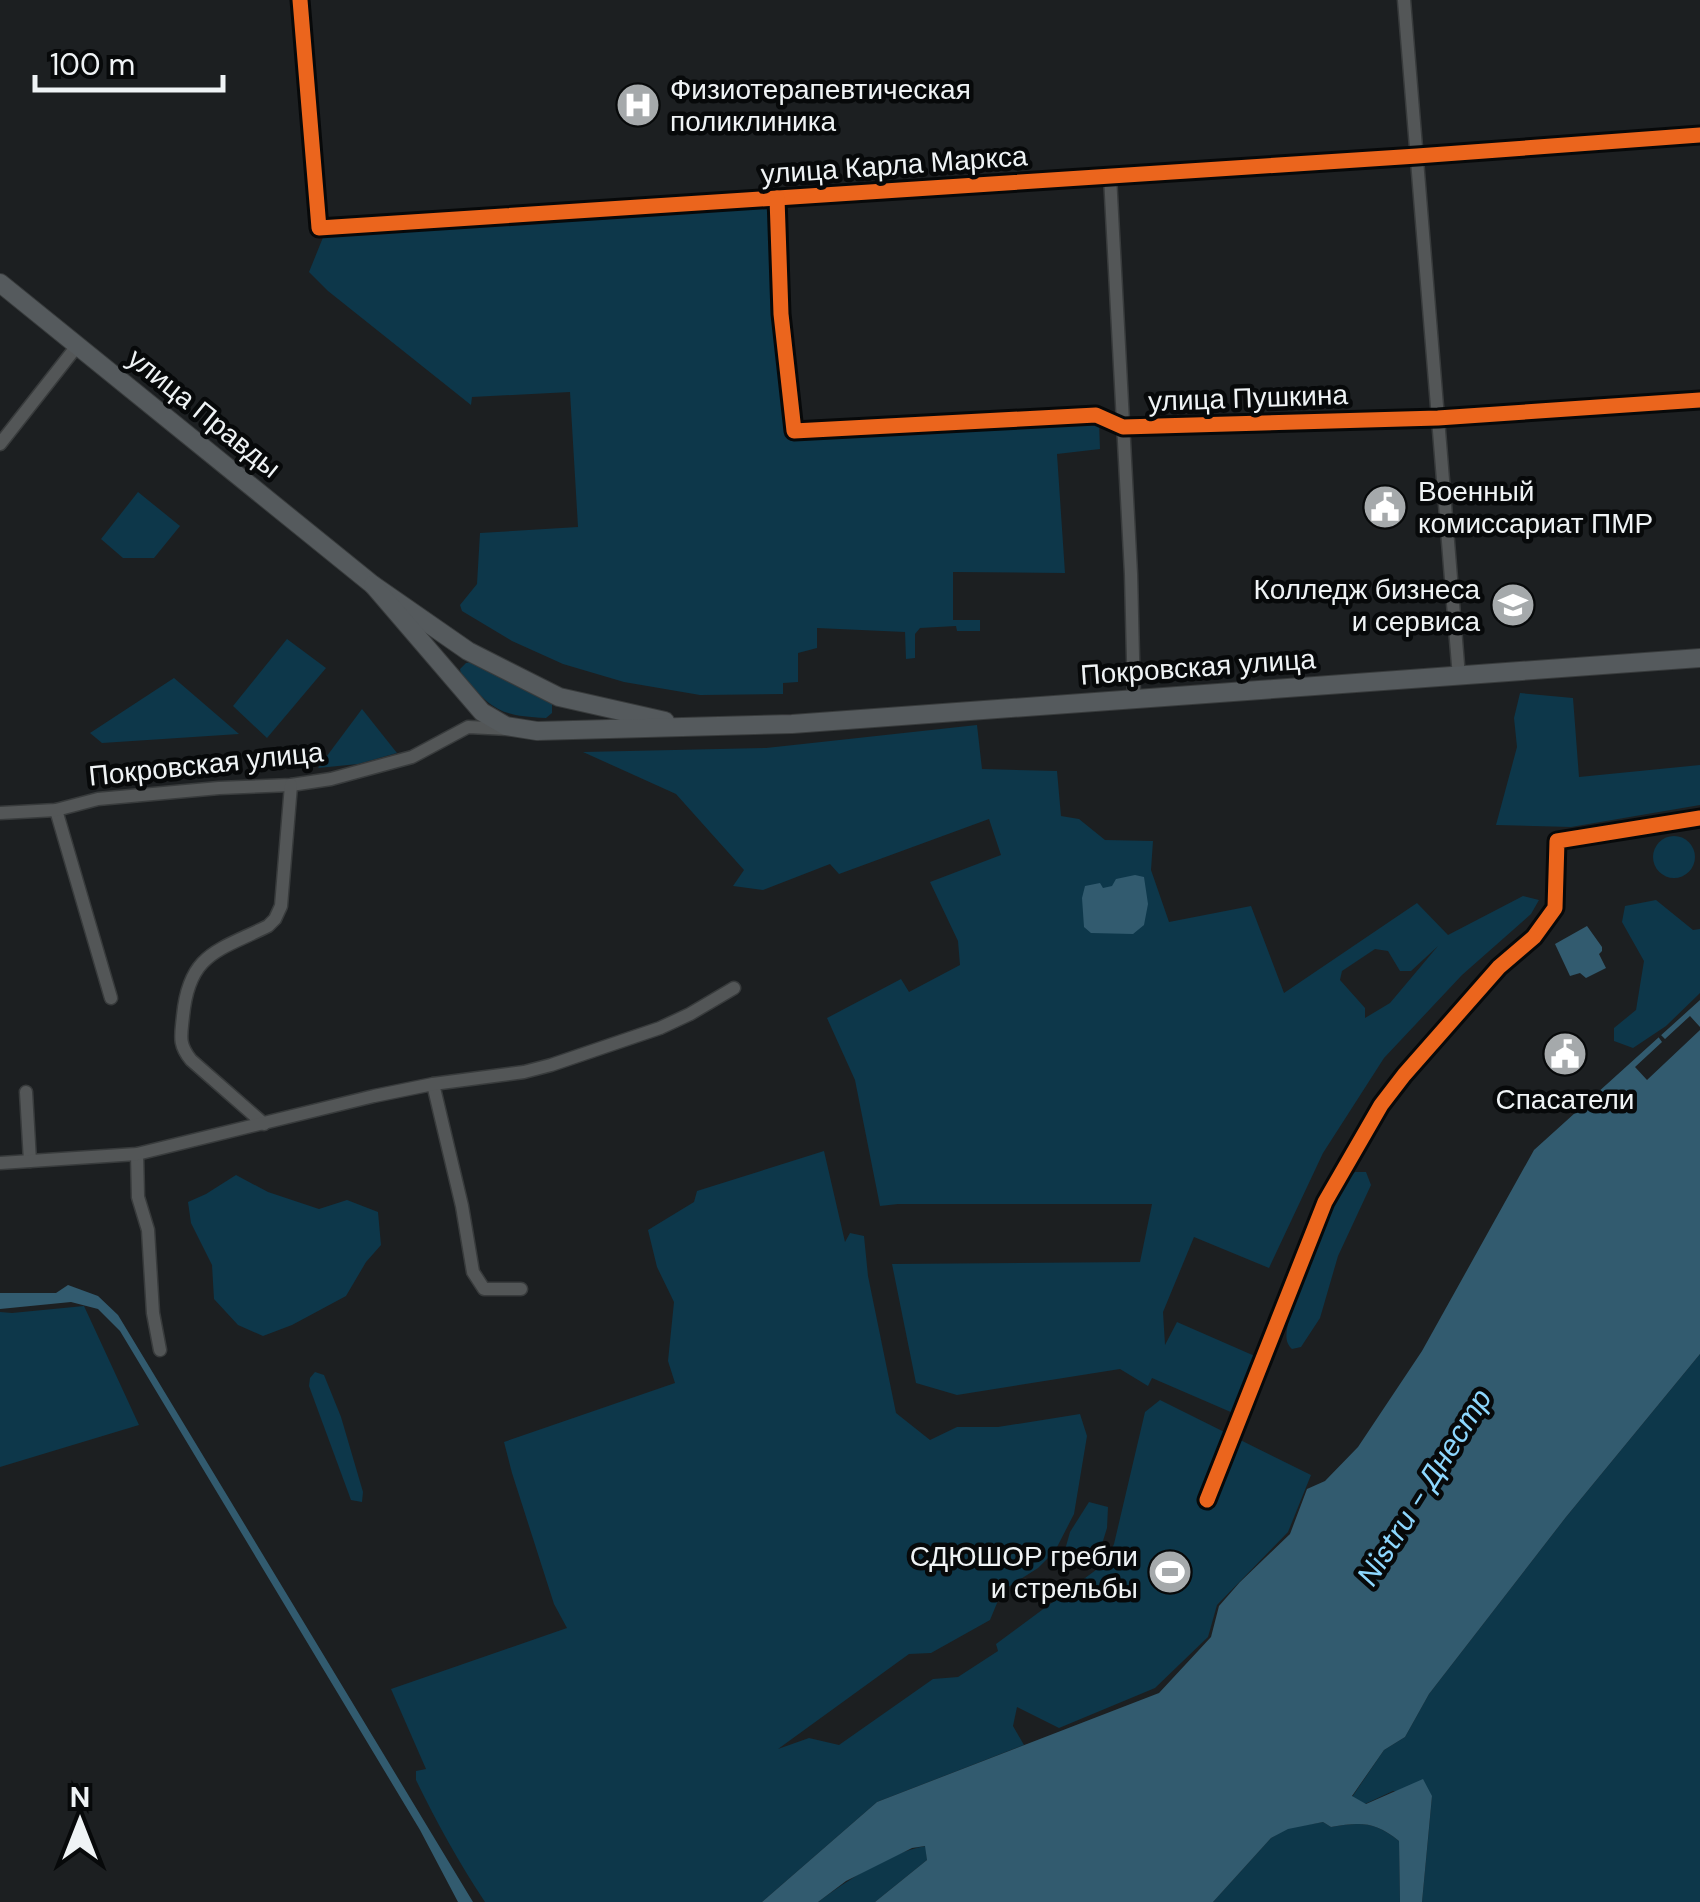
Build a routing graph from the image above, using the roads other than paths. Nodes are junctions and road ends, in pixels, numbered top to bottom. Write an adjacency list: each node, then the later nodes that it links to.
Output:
1 (300, 0): 6 (street, улица Карла Маркса)
2 (1404, 0): 4 (street)
3 (1700, 134): 4 (street, улица Карла Маркса)
4 (1417, 156): 5 (street, улица Карла Маркса); 10 (street)
5 (1110, 176): 6 (street, улица Карла Маркса); 11 (street)
6 (776, 198): 11 (street, улица Пушкина)
7 (0, 283): 8 (main road, улица Правды)
8 (78, 346): 12 (street); 13 (main road, улица Правды)
9 (1700, 400): 10 (street, улица Пушкина)
10 (1438, 418): 11 (street, улица Пушкина); 17 (street)
11 (1123, 427): 19 (street)
12 (0, 444)
13 (374, 585): 14 (main road, улица Правды); 16 (main road, улица Правды)
14 (468, 651): 16 (main road); 18 (main road, улица Правды)
15 (1700, 658): 17 (main road, Покровская улица)
16 (448, 674): 20 (main road, улица Правды)
17 (1459, 677): 19 (main road, Покровская улица)
18 (559, 698): 22 (main road, Покровская улица); 24 (main road)
19 (1134, 699): 22 (main road, Покровская улица)
20 (472, 703): 21 (street); 23 (main road, улица Правды)
21 (468, 727): 23 (street, Покровская улица); 25 (street, Покровская улица)
22 (700, 727): 24 (main road, Покровская улица)
23 (521, 730): 24 (main road, Покровская улица)
24 (554, 731)
25 (290, 785): 26 (street, Покровская улица); 33 (street)
26 (56, 810): 27 (street, Покровская улица); 30 (street)
27 (0, 813)
28 (1700, 818): 39 (street)
29 (734, 988): 31 (street)
30 (111, 998)
31 (433, 1084): 33 (street); 37 (street)
32 (26, 1092): 35 (street)
33 (264, 1124): 34 (street)
34 (137, 1154): 35 (street); 38 (street)
35 (30, 1161): 36 (street)
36 (0, 1163)
37 (521, 1289)
38 (160, 1350)
39 (1207, 1500)

